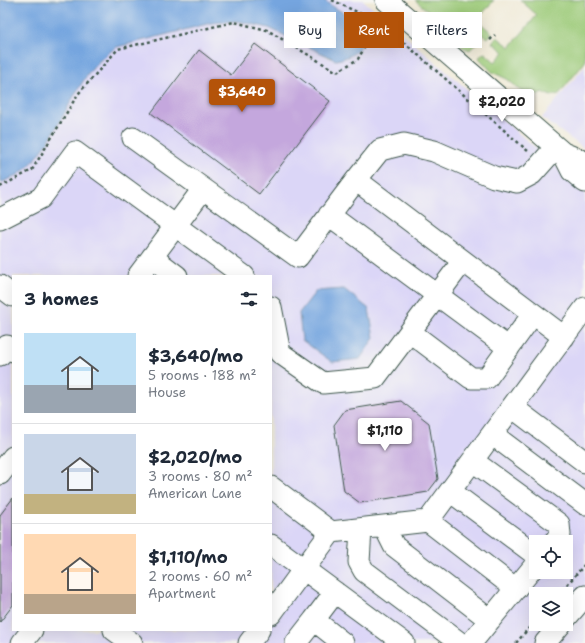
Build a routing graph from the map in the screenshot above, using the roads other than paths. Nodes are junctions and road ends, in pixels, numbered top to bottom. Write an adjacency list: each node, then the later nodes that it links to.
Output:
1 (386, 0): 3 (street)
2 (133, 138): 7 (street)
3 (559, 150): 4 (street); 5 (street); 6 (street)
4 (585, 162)
5 (356, 180): 8 (street); 12 (street)
6 (585, 182)
7 (203, 189): 8 (street); 10 (street)
8 (329, 216): 18 (street)
9 (0, 219): 10 (street)
10 (175, 226): 11 (street); 15 (street)
11 (152, 257): 13 (street); 14 (street)
12 (463, 261): 18 (street); 20 (street)
13 (139, 275)
14 (176, 275)
15 (243, 275)
16 (0, 286): 17 (street)
17 (12, 295)
18 (438, 295): 22 (street); 24 (street)
19 (585, 308): 23 (street)
20 (534, 314): 23 (street); 24 (street)
21 (272, 318): 26 (street)
22 (410, 332): 24 (street); 26 (street)
23 (564, 337): 28 (street)
24 (509, 348)
25 (12, 350): 27 (street)
26 (275, 350)
27 (0, 355)
28 (512, 407): 29 (street); 32 (street)
29 (492, 434): 31 (street); 36 (street)
30 (12, 458): 33 (street)
31 (473, 461): 35 (street); 41 (street)
32 (585, 462)
33 (0, 474)
34 (272, 488): 40 (street)
35 (450, 491): 37 (street); 43 (street)
36 (585, 504)
37 (428, 521): 38 (street); 46 (street)
38 (384, 526): 39 (street); 52 (street)
39 (361, 529): 40 (street); 63 (street)
40 (331, 532): 44 (street)
41 (560, 535)
42 (272, 546): 44 (street)
43 (529, 550)
44 (304, 569): 47 (street); 50 (street)
45 (529, 573): 46 (street)
46 (516, 589): 52 (street)
47 (335, 592): 51 (street); 62 (street)
48 (585, 596): 49 (street)
49 (573, 610)
50 (272, 613)
51 (314, 620): 60 (street); 61 (street)
52 (490, 620): 64 (street)
53 (31, 631): 57 (street)
54 (115, 631): 58 (street)
55 (258, 631): 59 (street)
56 (555, 631): 65 (street)
57 (22, 643)
58 (132, 643)
59 (249, 643)
60 (296, 643)
61 (342, 643)
62 (404, 643)
63 (460, 643)
64 (471, 643)
65 (545, 643)

